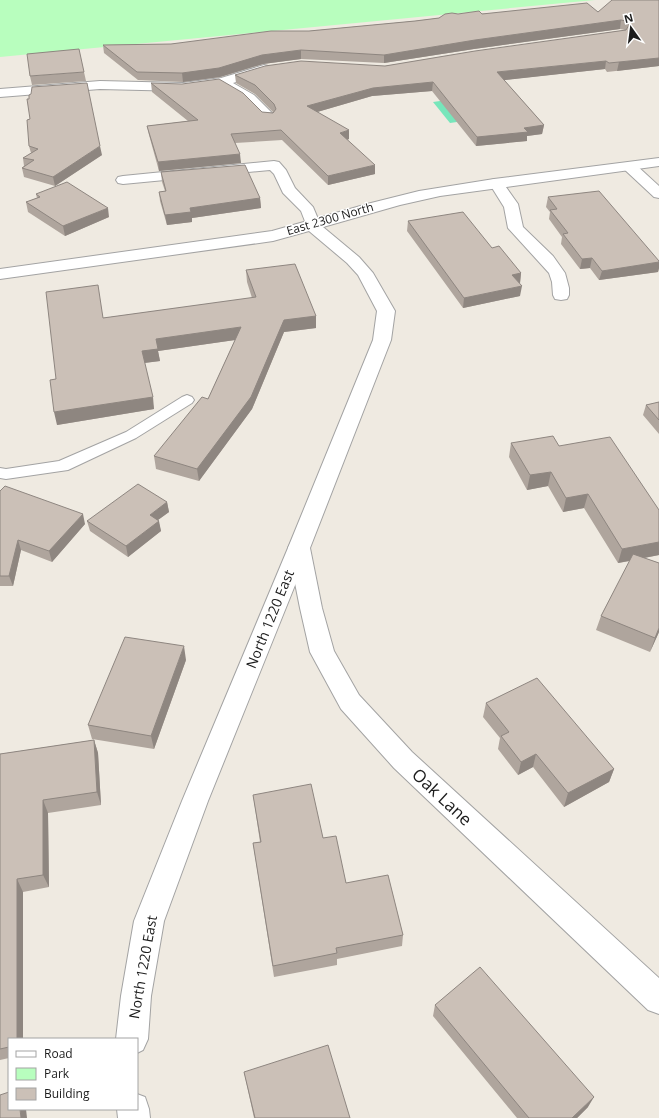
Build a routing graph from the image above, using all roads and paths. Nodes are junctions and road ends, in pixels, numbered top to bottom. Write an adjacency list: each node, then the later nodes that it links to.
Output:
1 (278, 67): 2 (street)
2 (222, 82): 3 (street); 4 (street)
3 (0, 93)
4 (268, 117)
5 (659, 162): 6 (street, East 2300 North)
6 (630, 166): 8 (street, East 2300 North); 9 (street)
7 (123, 180): 10 (street)
8 (496, 183): 10 (street, East 2300 North); 12 (street)
9 (659, 194)
10 (313, 226): 11 (street, East 2300 North); 15 (street, North 1220 East)
11 (0, 274)
12 (561, 295)
13 (187, 400): 14 (lane)
14 (0, 472)
15 (299, 548): 16 (street, Oak Lane); 17 (street, North 1220 East)
16 (659, 999)
17 (132, 1038)

